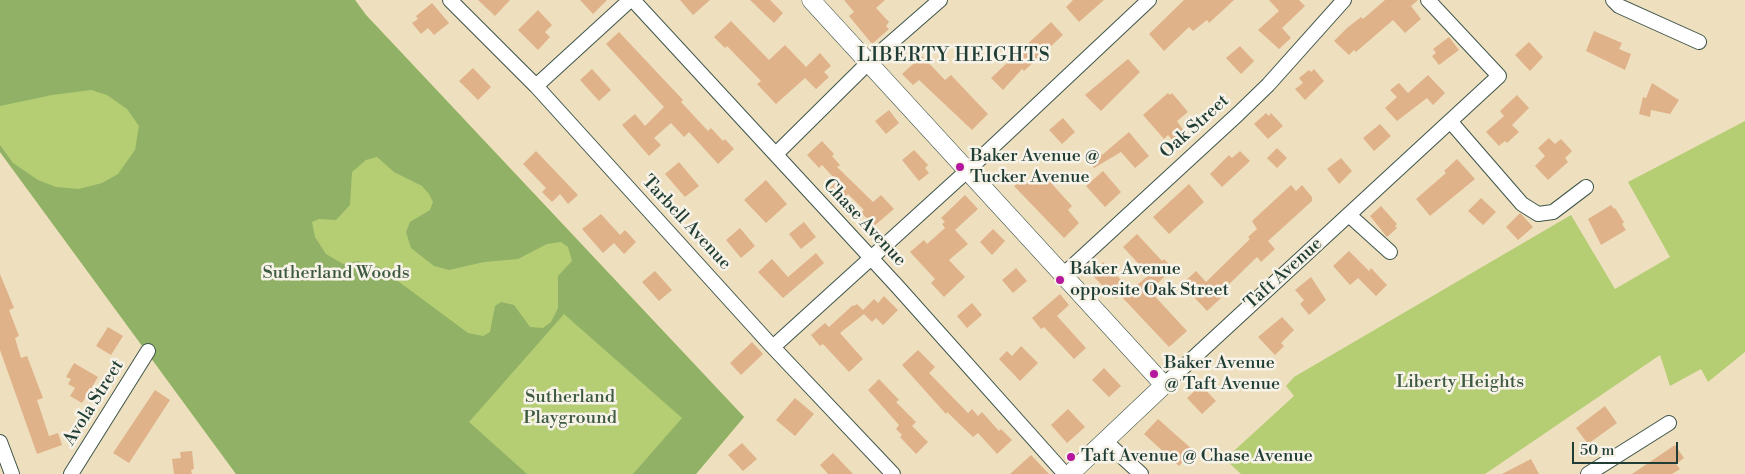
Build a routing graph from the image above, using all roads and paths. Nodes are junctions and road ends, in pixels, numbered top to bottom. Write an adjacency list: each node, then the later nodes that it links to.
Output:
1 (450, 0): 11 (street, Tarbell Avenue)
2 (631, 0): 11 (street); 13 (street, Chase Avenue)
3 (811, 0): 10 (street)
4 (940, 0): 10 (street)
5 (1149, 0): 14 (street)
6 (1344, 0): 19 (street, Oak Street)
7 (1428, 0): 12 (street, Taft Avenue)
8 (1613, 0): 9 (street)
9 (1699, 42)
10 (869, 62): 13 (street); 14 (street)
11 (536, 86): 20 (street, Tarbell Avenue)
12 (1450, 121): 15 (street); 16 (street, Taft Avenue)
13 (776, 154): 18 (street, Chase Avenue)
14 (968, 170): 18 (street); 19 (street)
15 (1586, 187)
16 (1348, 215): 17 (street); 22 (street, Taft Avenue)
17 (1390, 252)
18 (872, 258): 20 (street); 29 (street, Chase Avenue)
19 (1063, 275): 22 (street)
20 (773, 347): 28 (street, Tarbell Avenue)
21 (148, 351): 27 (street, Avola Street)
22 (1164, 385): 25 (street, Taft Avenue)
23 (1669, 423): 32 (street)
24 (0, 442): 26 (street)
25 (1105, 442): 30 (street, Taft Avenue); 31 (street)
26 (12, 474)
27 (71, 474)
28 (893, 474)
29 (1065, 474)
30 (1070, 474)
31 (1141, 474)
32 (1588, 474)

